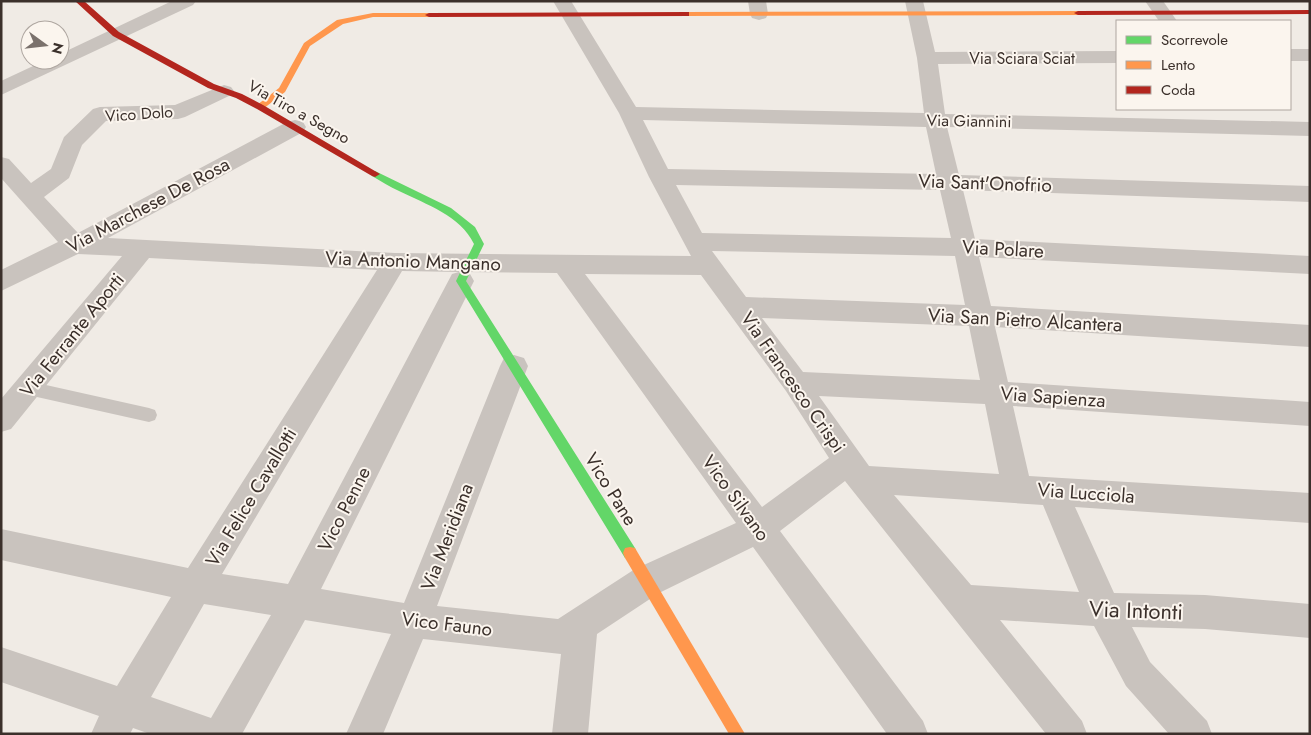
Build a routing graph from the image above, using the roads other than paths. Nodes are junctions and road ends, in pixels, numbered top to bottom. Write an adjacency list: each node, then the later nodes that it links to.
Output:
1 (80, 1): 8 (street, Via Tiro a Segno)
2 (187, 1): 8 (street)
3 (758, 7): 4 (street); 5 (street)
4 (915, 7): 6 (street); 12 (street)
5 (567, 8): 15 (street); 16 (street, Via Francesco Crispi)
6 (1161, 11): 7 (street)
7 (1310, 12)
8 (116, 34): 13 (street); 14 (street, Via Tiro a Segno)
9 (1310, 55): 10 (street)
10 (1291, 56)
11 (1116, 57): 12 (street, Via Sciara Sciat)
12 (926, 58): 17 (street)
13 (1, 89)
14 (224, 91): 15 (street, Via Tiro a Segno); 25 (street, Vico Dolo)
15 (260, 107): 18 (street, Via Tiro a Segno)
16 (629, 113): 17 (street, Via Giannini); 22 (street, Via Francesco Crispi)
17 (935, 120): 19 (street, Via Giannini); 23 (street)
18 (295, 127): 26 (street, Via Marchese De Rosa); 33 (street, Via Tiro a Segno)
19 (1303, 129): 20 (street)
20 (1310, 147)
21 (1, 164): 25 (street)
22 (660, 177): 23 (street, Via Sant'Onofrio); 29 (street, Via Francesco Crispi)
23 (949, 182): 24 (street, Via Sant'Onofrio); 28 (street)
24 (1310, 194)
25 (29, 196): 26 (street)
26 (75, 245): 27 (street, Via Antonio Mangano); 34 (street, Via Marchese De Rosa)
27 (130, 247): 30 (street, Via Antonio Mangano); 40 (street, Via Ferrante Aporti)
28 (965, 248): 29 (street, Via Polare); 32 (street, Via Polare); 36 (street)
29 (702, 254): 31 (street, Via Antonio Mangano); 35 (street, Via Francesco Crispi)
30 (395, 262): 33 (street, Via Antonio Mangano); 52 (street, Via Felice Cavallotti)
31 (563, 263): 33 (street, Via Antonio Mangano); 49 (street, Vico Silvano)
32 (1310, 265)
33 (465, 272): 38 (street, Vico Pane); 54 (street, Vico Penne)
34 (1, 281)
35 (741, 307): 36 (street, Via San Pietro Alcantera); 39 (street, Via Francesco Crispi)
36 (980, 316): 37 (street, Via San Pietro Alcantera); 41 (street)
37 (1310, 336)
38 (514, 366): 51 (street, Vico Pane); 56 (street, Via Meridiana)
39 (796, 383): 41 (street, Via Sapienza); 45 (street, Via Francesco Crispi)
40 (28, 388): 43 (lane); 44 (street, Via Ferrante Aporti)
41 (996, 393): 42 (street, Via Sapienza); 46 (street)
42 (1310, 414)
43 (149, 415)
44 (1, 420)
45 (855, 470): 46 (street, Via Lucciola); 49 (street, Vico Fauno); 53 (street, Via Francesco Crispi)
46 (1017, 488): 47 (street, Via Lucciola)
47 (1052, 491): 48 (street, Via Lucciola); 55 (street)
48 (1310, 508)
49 (758, 529): 51 (street, Vico Fauno); 66 (street, Vico Silvano)
50 (1, 544): 52 (street, Vico Fauno)
51 (647, 581): 58 (street, Vico Fauno); 65 (street, Vico Pane)
52 (196, 586): 54 (street, Vico Fauno); 60 (street, Via Felice Cavallotti)
53 (963, 601): 55 (street, Via Intonti); 67 (street, Via Francesco Crispi)
54 (297, 602): 56 (street, Vico Fauno); 62 (street, Vico Penne)
55 (1104, 610): 57 (street, Via Intonti); 68 (street)
56 (414, 621): 58 (street, Vico Fauno); 63 (street, Via Meridiana)
57 (1310, 621)
58 (581, 625): 64 (street)
59 (1, 664): 60 (street)
60 (118, 720): 61 (street)
61 (204, 734)
62 (222, 734)
63 (364, 734)
64 (570, 734)
65 (738, 734)
66 (910, 734)
67 (1068, 734)
68 (1194, 734)

